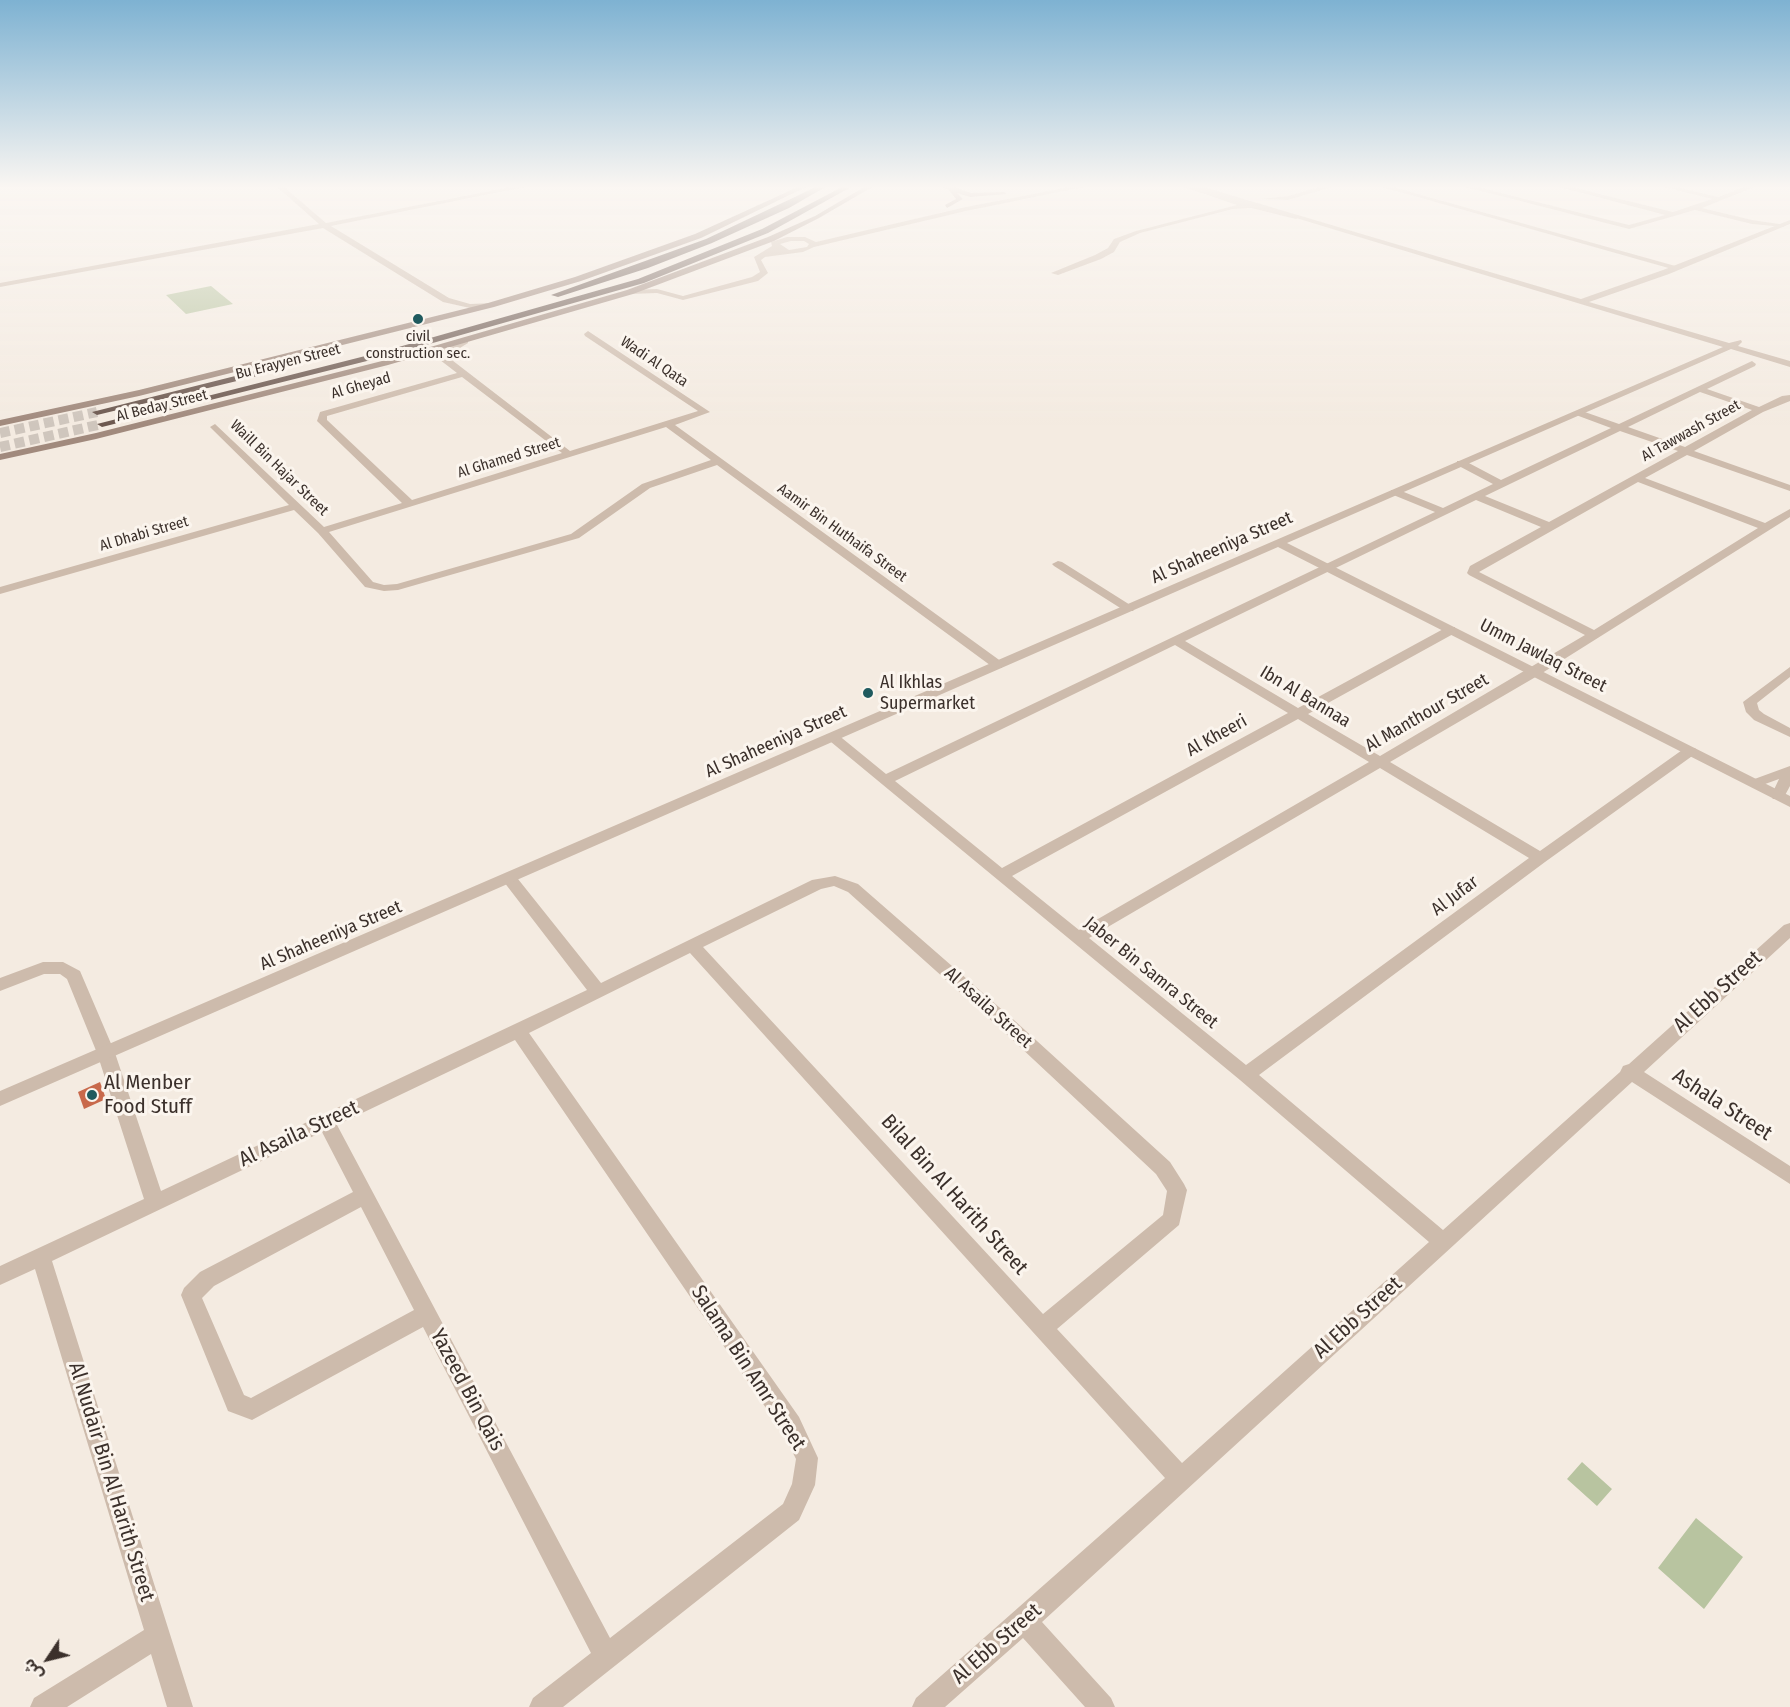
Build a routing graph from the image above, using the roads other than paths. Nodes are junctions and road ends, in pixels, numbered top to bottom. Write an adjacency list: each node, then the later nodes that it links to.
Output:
1 (104, 266): 18 (street)
2 (390, 266): 23 (street)
3 (613, 266): 17 (main road, Al Beday Street)
4 (624, 266): 17 (highway)
5 (646, 266): 44 (highway, Bu Erayyen Street)
6 (679, 266): 16 (highway, Bu Erayyen Street)
7 (708, 266): 19 (main road, Al Beday Street)
8 (759, 266): 19 (street)
9 (1075, 266): 15 (street)
10 (1468, 266): 22 (street)
11 (1469, 266): 20 (street)
12 (1659, 266): 14 (street)
13 (1679, 266): 14 (street)
14 (1671, 269): 21 (street); 22 (street)
15 (1055, 273)
16 (641, 281): 26 (highway); 48 (highway, Bu Erayyen Street)
17 (560, 284): 24 (main road, Al Beday Street)
18 (0, 285)
19 (657, 287): 26 (main road, Al Beday Street)
20 (1556, 290): 22 (street); 22 (street)
21 (1603, 294): 22 (street); 25 (street)
22 (1582, 298): 25 (street); 29 (street)
23 (446, 300): 24 (street); 27 (street)
24 (492, 305): 27 (main road, Al Beday Street)
25 (1645, 314): 32 (street)
26 (554, 316): 30 (main road, Al Beday Street)
27 (433, 321): 47 (main road, Al Beday Street)
28 (588, 334): 45 (street, Wadi Al Qata)
29 (1691, 334): 31 (street); 34 (street)
30 (465, 341): 33 (main road, Al Beday Street); 36 (street)
31 (1722, 344): 32 (street, Al Shaheeniya Street); 34 (street, Al Shaheeniya Street)
32 (1736, 344): 34 (street, Al Shaheeniya Street); 35 (street); 37 (street)
33 (415, 354): 36 (street); 54 (main road, Al Beday Street)
34 (1706, 355): 35 (street); 46 (street, Al Shaheeniya Street)
35 (1766, 357): 39 (street)
36 (443, 358): 40 (street)
37 (1790, 358)
38 (1752, 364): 41 (street)
39 (1790, 364)
40 (462, 374): 53 (street); 62 (street, Al Gheyad)
41 (1699, 389): 43 (street, Al Tawwash Street); 51 (street)
42 (1790, 398): 43 (street, Al Tawwash Street)
43 (1760, 410): 52 (street, Al Tawwash Street)
44 (97, 412)
45 (705, 412): 49 (street, Al Ghamed Street)
46 (1579, 413): 51 (street); 56 (street, Al Shaheeniya Street)
47 (0, 423)
48 (102, 424)
49 (669, 425): 53 (street, Al Ghamed Street); 55 (street, Aamir Bin Huthaifa Street)
50 (215, 427): 63 (street, Waill Bin Hajar Street)
51 (1622, 428): 52 (street); 58 (street)
52 (1686, 451): 57 (street, Al Tawwash Street); 59 (street)
53 (570, 455): 62 (street, Al Ghamed Street)
54 (0, 457)
55 (718, 461): 68 (street, Waill Bin Hajar Street); 77 (street, Aamir Bin Huthaifa Street)
56 (1461, 463): 58 (street); 60 (street, Al Shaheeniya Street)
57 (1637, 478): 66 (street, Al Tawwash Street); 67 (street, Al Tawwash Street)
58 (1502, 485): 61 (street)
59 (1790, 488)
60 (1395, 492): 64 (street); 69 (street, Al Shaheeniya Street)
61 (1477, 496): 64 (street); 66 (street)
62 (410, 504): 68 (street, Al Ghamed Street)
63 (296, 506): 68 (street, Waill Bin Hajar Street); 72 (street, Al Dhabi Street)
64 (1444, 512): 71 (street)
65 (1790, 512): 67 (street, Al Manthour Street)
66 (1548, 526): 75 (street, Al Tawwash Street)
67 (1766, 527): 75 (street, Al Manthour Street)
68 (322, 531)
69 (1279, 543): 71 (street, Umm Jawlaq Street); 73 (street, Al Shaheeniya Street)
70 (1058, 564): 73 (street)
71 (1329, 568): 74 (street, Umm Jawlaq Street); 76 (street)
72 (0, 591)
73 (1129, 608): 77 (street, Al Shaheeniya Street)
74 (1451, 630): 79 (street, Umm Jawlaq Street); 80 (street, Al Kheeri)
75 (1595, 635): 79 (street, Al Manthour Street)
76 (1175, 640): 80 (street, Ibn Al Bannaa); 86 (street)
77 (998, 665): 82 (street, Al Shaheeniya Street)
78 (1790, 671): 81 (street)
79 (1535, 672): 83 (street, Umm Jawlaq Street); 84 (street, Al Manthour Street)
80 (1297, 713): 84 (street, Ibn Al Bannaa); 90 (street, Al Kheeri)
81 (1790, 733)
82 (832, 737): 86 (street, Jaber Bin Samra Street); 91 (street, Al Shaheeniya Street)
83 (1690, 752): 87 (street, Umm Jawlaq Street); 89 (street, Al Jufar)
84 (1380, 763): 89 (street, Ibn Al Bannaa); 93 (street, Al Manthour Street)
85 (1790, 771): 87 (street); 88 (street)
86 (885, 780): 90 (street, Jaber Bin Samra Street)
87 (1754, 784): 88 (street, Umm Jawlaq Street)
88 (1784, 799)
89 (1539, 858): 100 (street, Al Jufar)
90 (1001, 875): 93 (street, Jaber Bin Samra Street)
91 (509, 878): 96 (street); 98 (street, Al Shaheeniya Street)
92 (1790, 928): 99 (street, Al Ebb Street)
93 (1077, 938): 100 (street, Jaber Bin Samra Street)
94 (691, 944): 96 (street, Al Asaila Street); 110 (street, Bilal Bin Al Harith Street); 110 (street, Al Asaila Street)
95 (0, 985): 98 (street)
96 (597, 990): 97 (street, Al Asaila Street)
97 (518, 1031): 102 (street, Al Asaila Street); 114 (street, Salama Bin Amr Street)
98 (106, 1053): 101 (street, Al Shaheeniya Street); 105 (street)
99 (1629, 1071): 103 (street, Ashala Street); 106 (street, Al Ebb Street)
100 (1246, 1075): 106 (street, Jaber Bin Samra Street)
101 (0, 1099)
102 (326, 1122): 104 (street, Yazeed Bin Qais); 105 (street, Al Asaila Street)
103 (1790, 1176)
104 (365, 1195): 109 (street, Yazeed Bin Qais); 109 (street)
105 (155, 1202): 107 (street, Al Asaila Street)
106 (1443, 1242): 111 (street, Al Ebb Street)
107 (41, 1257): 108 (street, Al Asaila Street); 113 (street, Al Nudair Bin Al Harith Street)
108 (0, 1276)
109 (427, 1314): 114 (street, Yazeed Bin Qais)
110 (1042, 1328): 111 (street, Bilal Bin Al Harith Street)
111 (1181, 1479): 112 (street, Al Ebb Street)
112 (1024, 1621): 118 (street, Al Ebb Street); 119 (street)
113 (158, 1635): 115 (street); 116 (street, Al Nudair Bin Al Harith Street)
114 (607, 1658): 117 (street, Salama Bin Amr Street)
115 (43, 1707)
116 (180, 1707)
117 (542, 1707)
118 (925, 1707)
119 (1102, 1707)

